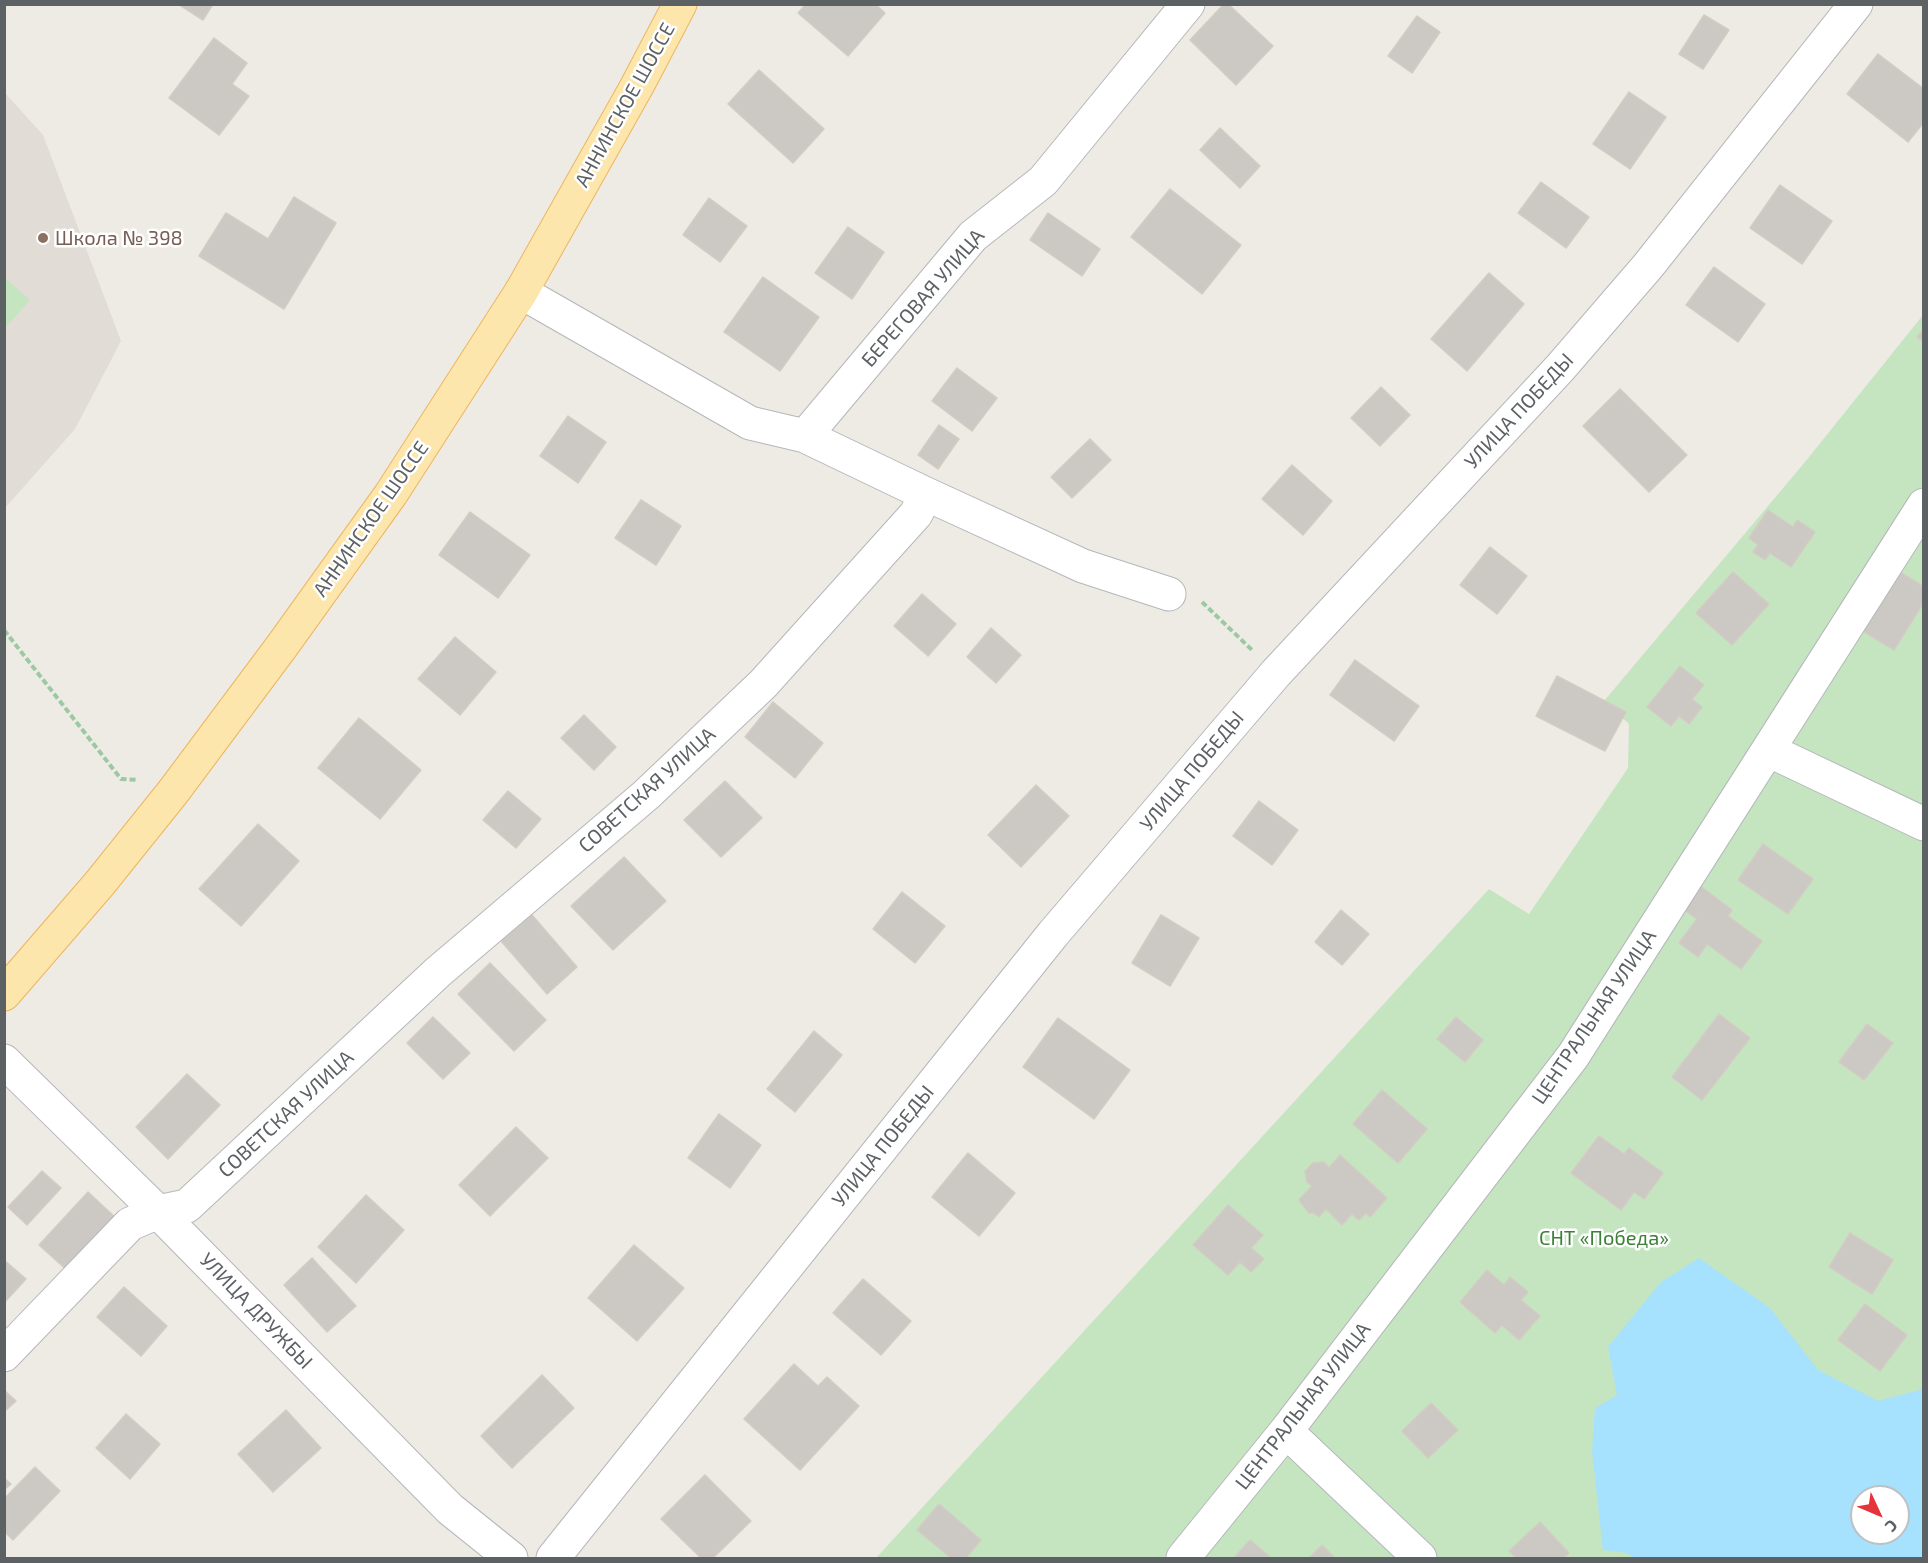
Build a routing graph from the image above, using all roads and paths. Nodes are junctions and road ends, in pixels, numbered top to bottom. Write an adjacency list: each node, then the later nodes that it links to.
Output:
1 (680, 4): 4 (main road, АННИНСКОЕ ШОССЕ)
2 (1188, 4): 5 (street, БЕРЕГОВАЯ УЛИЦА)
3 (1856, 4): 10 (street, УЛИЦА ПОБЕДЫ)
4 (521, 292): 5 (street); 14 (main road, АННИНСКОЕ ШОССЕ)
5 (805, 436): 6 (street)
6 (926, 494): 8 (street); 16 (street, СОВЕТСКАЯ УЛИЦА)
7 (1923, 505): 11 (street, ЦЕНТРАЛЬНАЯ УЛИЦА)
8 (1169, 594): 10 (path)
9 (4, 630): 12 (path)
10 (1276, 673): 20 (street, УЛИЦА ПОБЕДЫ)
11 (1768, 750): 13 (street); 18 (street, ЦЕНТРАЛЬНАЯ УЛИЦА)
12 (141, 781)
13 (1923, 824)
14 (4, 994)
15 (4, 1061): 16 (street, УЛИЦА ДРУЖБЫ)
16 (158, 1212): 17 (street, СОВЕТСКАЯ УЛИЦА); 19 (street, УЛИЦА ДРУЖБЫ)
17 (4, 1355)
18 (1286, 1431): 21 (street, ЦЕНТРАЛЬНАЯ УЛИЦА); 22 (street)
19 (511, 1558)
20 (553, 1558)
21 (1183, 1558)
22 (1420, 1558)

